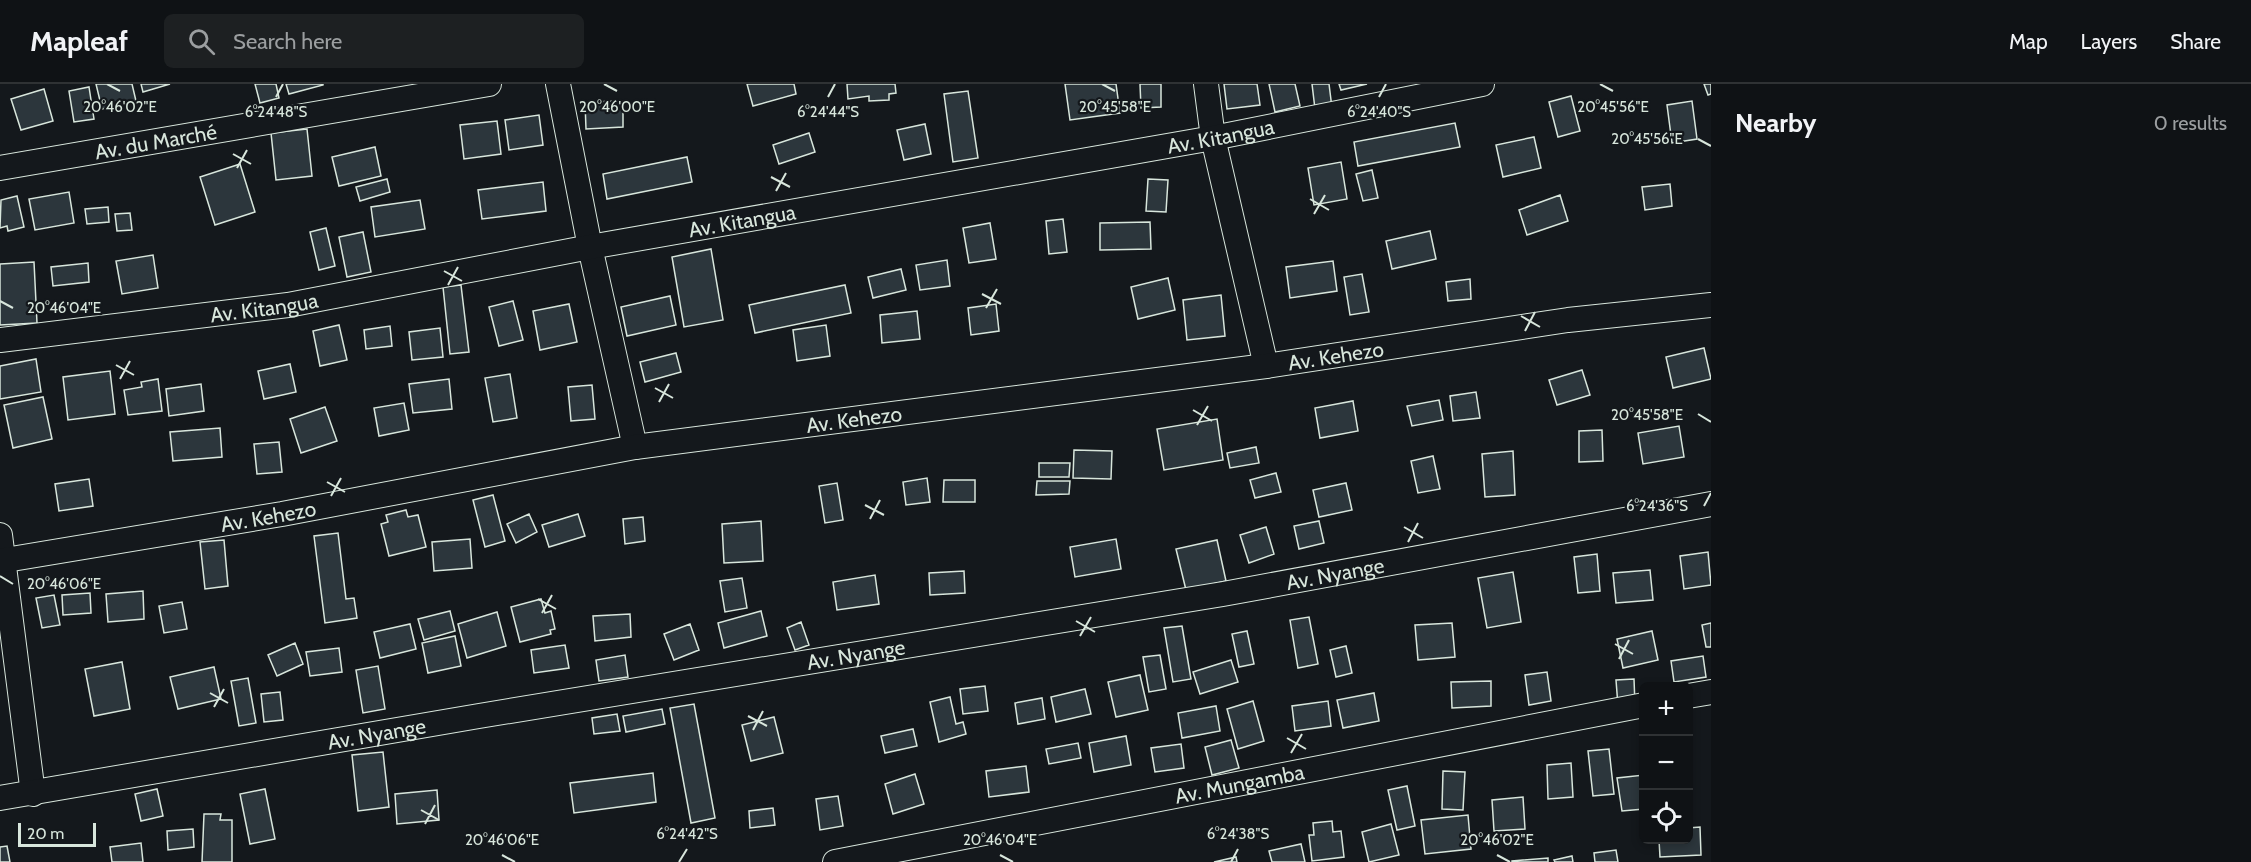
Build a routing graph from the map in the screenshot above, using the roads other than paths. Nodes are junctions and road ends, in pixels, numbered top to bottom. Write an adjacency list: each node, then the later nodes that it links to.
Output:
1 (489, 84): 6 (street, Av. du Marché)
2 (558, 84): 7 (street)
3 (1206, 84): 5 (street)
4 (1482, 84): 5 (street, Av. Kitangua)
5 (1213, 138): 7 (street, Av. Kitangua); 10 (street)
6 (0, 168)
7 (590, 247): 9 (street, Av. Kitangua); 11 (street)
8 (1711, 305): 10 (street, Av. Kehezo)
9 (0, 340)
10 (1266, 366): 11 (street, Av. Kehezo)
11 (635, 447): 14 (street, Av. Kehezo)
12 (1711, 504): 18 (street, Av. Nyange)
13 (0, 535): 14 (street)
14 (2, 560): 18 (street)
15 (1711, 692): 16 (street)
16 (1693, 695)
17 (1639, 706): 20 (street, Av. Mungamba)
18 (33, 794): 19 (street, Av. Nyange)
19 (0, 798)
20 (835, 862)

